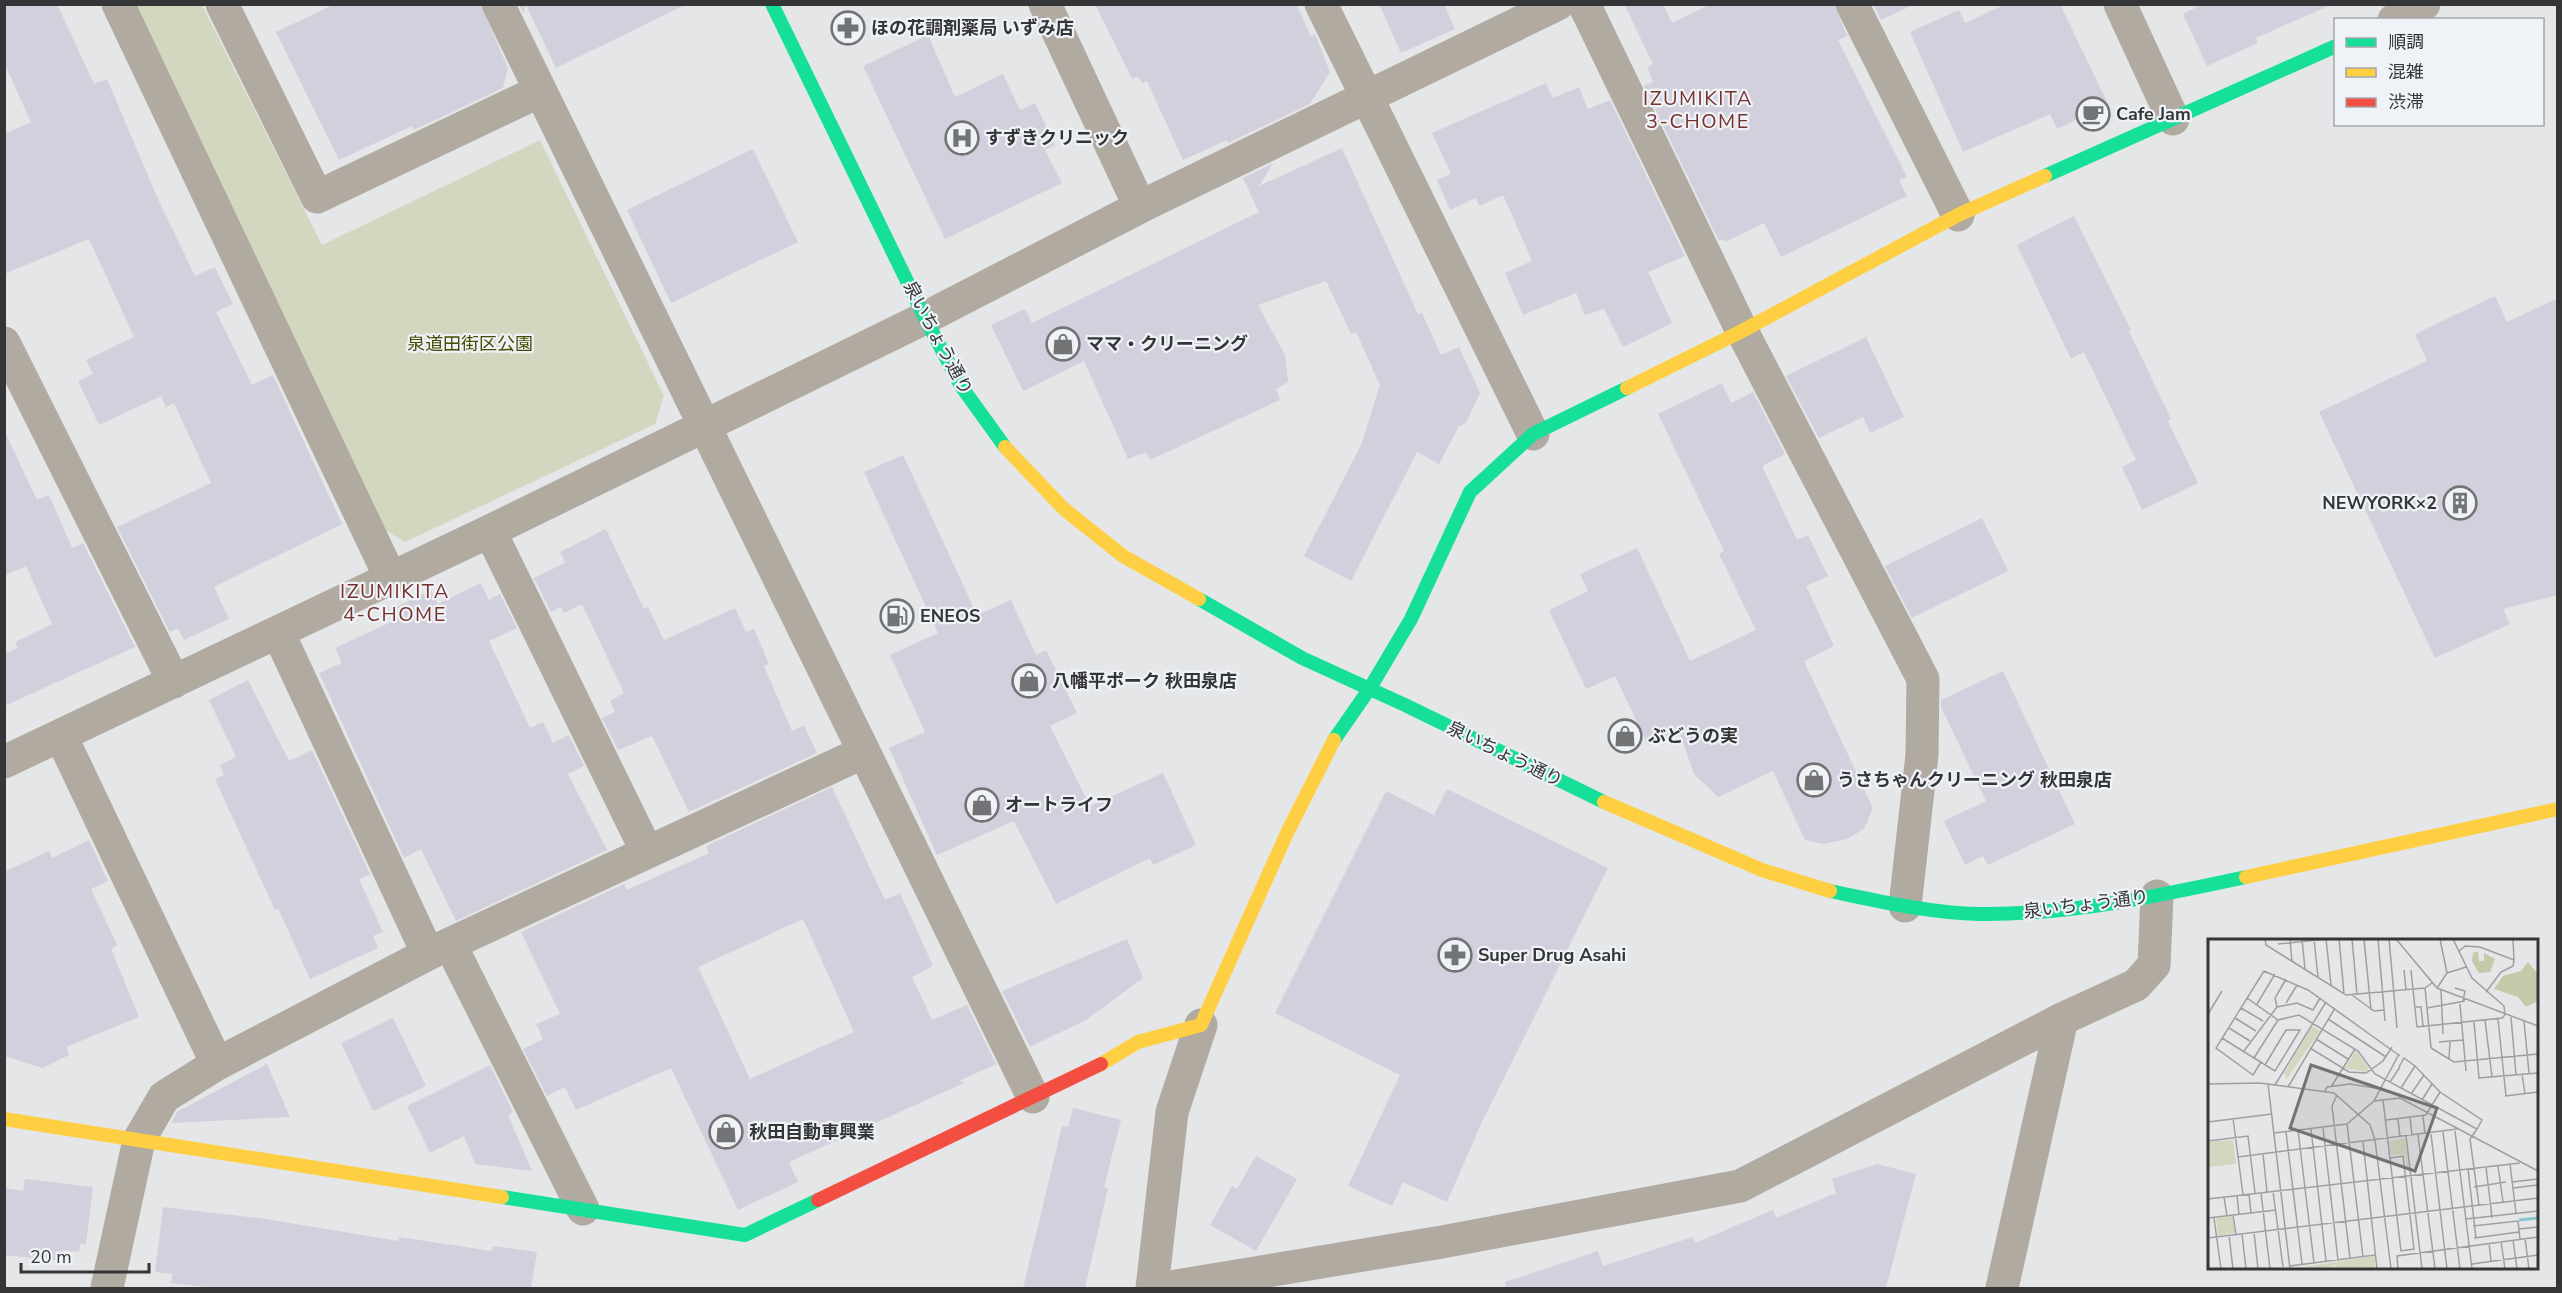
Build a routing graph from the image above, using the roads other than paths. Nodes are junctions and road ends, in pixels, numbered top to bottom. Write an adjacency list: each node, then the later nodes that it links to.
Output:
1 (118, 4): 27 (street)
2 (222, 4): 16 (street)
3 (498, 4): 16 (street)
4 (772, 4): 21 (street, 泉いちょう通り)
5 (1046, 4): 19 (street)
6 (1321, 4): 17 (street)
7 (1558, 4): 17 (street)
8 (1584, 4): 22 (street)
9 (1852, 4): 20 (street)
10 (2120, 4): 18 (street)
11 (2384, 4): 13 (street)
12 (2424, 4): 14 (street)
13 (2392, 18)
14 (2397, 18)
15 (2334, 47): 18 (street)
16 (540, 91): 24 (street)
17 (1366, 97): 19 (street); 25 (street)
18 (2173, 119): 20 (street)
19 (1140, 207): 21 (street)
20 (1958, 215): 22 (street)
21 (925, 318): 24 (street); 30 (street, 泉いちょう通り)
22 (1742, 331): 25 (street); 37 (street)
23 (4, 343): 29 (street)
24 (704, 425): 26 (street); 32 (street)
25 (1533, 434): 30 (street)
26 (490, 531): 27 (street); 35 (street)
27 (391, 579): 28 (street)
28 (278, 632): 29 (street); 38 (street)
29 (174, 682): 31 (street)
30 (1370, 688): 37 (street, 泉いちょう通り); 40 (street)
31 (61, 736): 33 (street); 41 (street)
32 (864, 752): 35 (street); 42 (street)
33 (4, 762)
34 (2558, 809): 36 (street, 泉いちょう通り)
35 (647, 852): 38 (street)
36 (2157, 896): 37 (street, 泉いちょう通り); 39 (street)
37 (1905, 906)
38 (439, 949): 41 (street); 45 (street)
39 (2062, 1019): 48 (street); 49 (street)
40 (1201, 1025): 42 (street); 47 (street)
41 (216, 1064): 44 (street)
42 (1033, 1097): 45 (street)
43 (4, 1119): 44 (street)
44 (139, 1140): 45 (street); 46 (street)
45 (583, 1209)
46 (107, 1288)
47 (1152, 1288)
48 (1164, 1288)
49 (2002, 1288)

